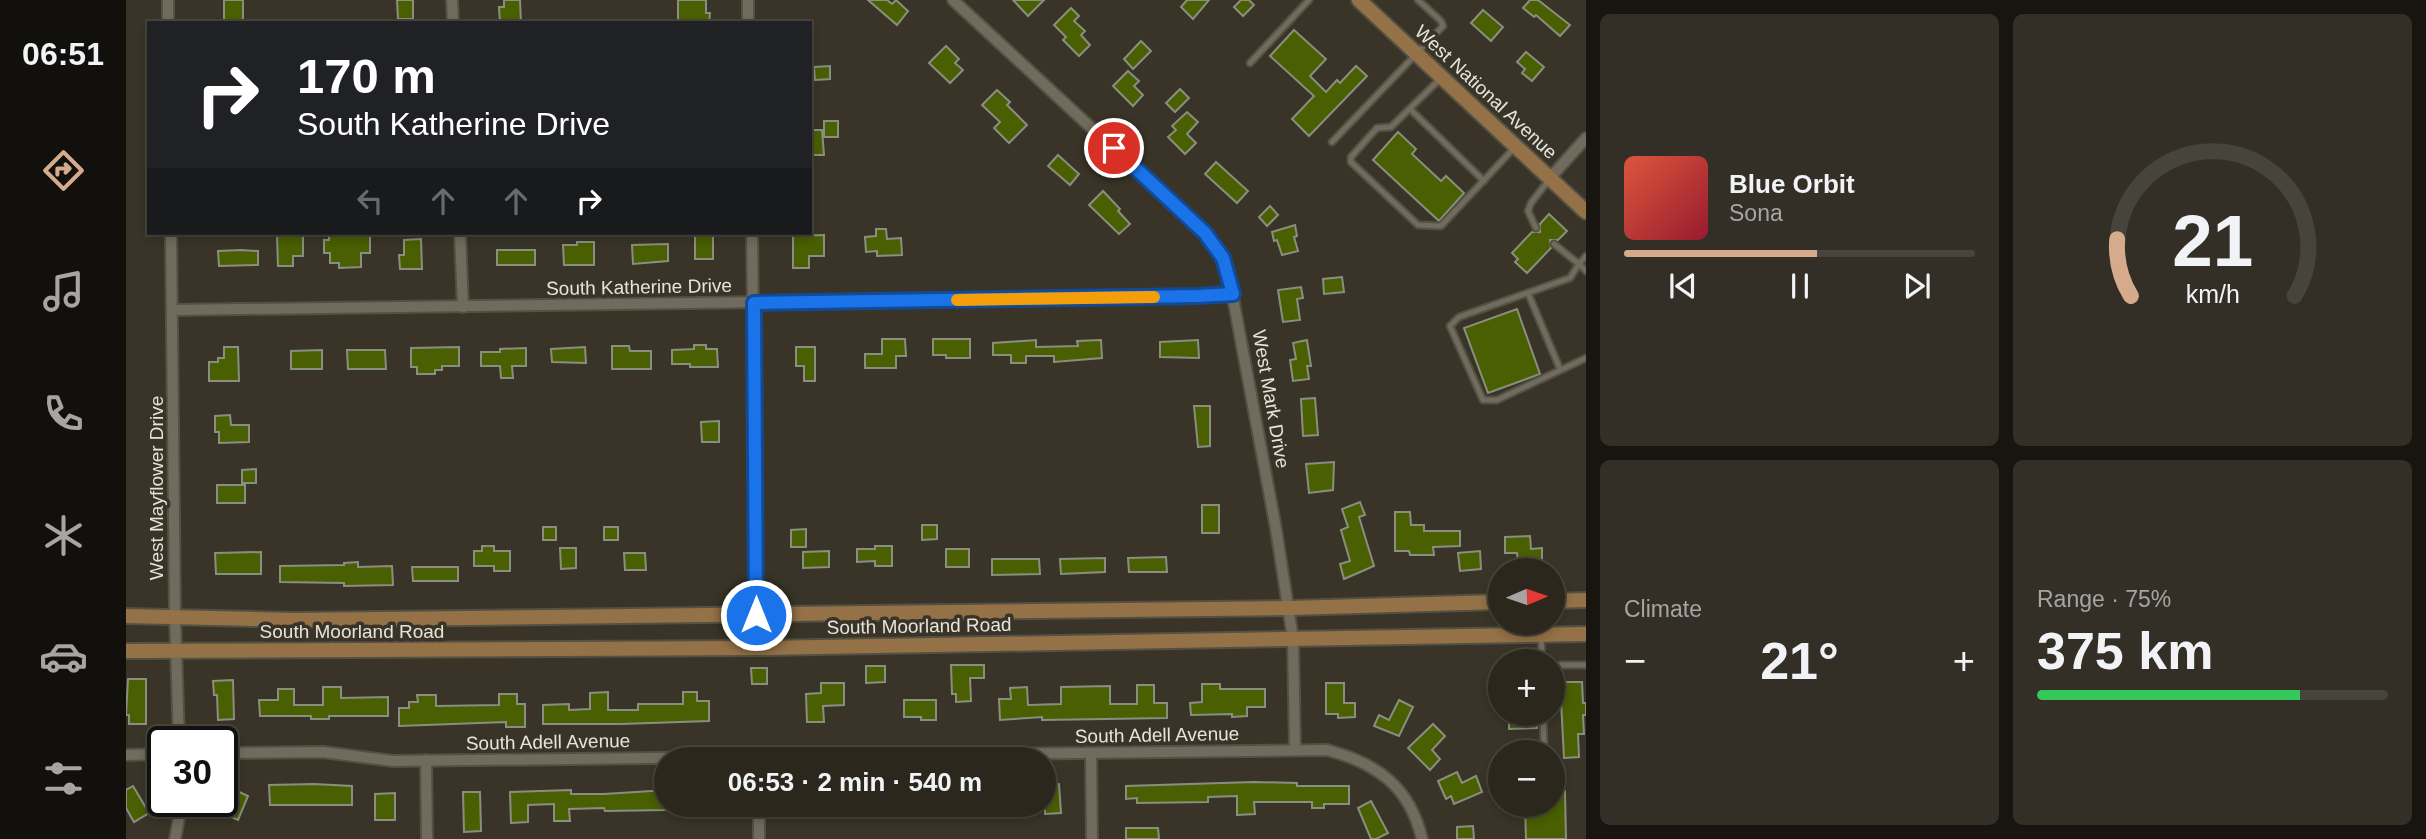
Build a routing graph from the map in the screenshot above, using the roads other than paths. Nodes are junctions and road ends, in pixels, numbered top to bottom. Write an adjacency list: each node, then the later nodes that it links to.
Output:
1 (168, 0): 8 (street)
2 (452, 0): 9 (street)
3 (748, 0): 10 (street)
4 (953, 0): 32 (street, West Mark Drive)
5 (1309, 0): 12 (lane)
6 (1359, 0): 11 (main road, West National Avenue)
7 (1418, 0): 11 (lane)
8 (168, 21)
9 (453, 21)
10 (748, 21)
11 (1418, 55): 13 (main road, West National Avenue); 16 (lane)
12 (1250, 63)
13 (1442, 77): 14 (lane); 17 (main road, West National Avenue)
14 (1410, 109): 21 (lane); 21 (lane)
15 (1586, 138): 18 (street)
16 (1332, 142)
17 (1516, 146): 20 (main road, West National Avenue); 21 (lane)
18 (1576, 151): 19 (street); 20 (street)
19 (1586, 160)
20 (1550, 178): 22 (main road, West National Avenue); 23 (lane)
21 (1483, 181)
22 (1586, 212)
23 (1536, 228)
24 (171, 235): 35 (street, West Mayflower Drive)
25 (460, 235): 34 (street)
26 (752, 235): 33 (street)
27 (1554, 244): 29 (lane)
28 (1586, 256): 29 (lane)
29 (1579, 264): 30 (lane); 31 (lane)
30 (1586, 271)
31 (1528, 293): 37 (lane); 37 (lane)
32 (1233, 294): 33 (street, South Katherine Drive); 41 (street, West Mark Drive)
33 (754, 303): 34 (street, South Katherine Drive); 42 (street)
34 (463, 307): 35 (street, South Katherine Drive)
35 (172, 310): 43 (street, West Mayflower Drive)
36 (1586, 358): 37 (lane)
37 (1560, 369)
38 (1586, 600): 39 (main road)
39 (1565, 601)
40 (1488, 602): 41 (main road, South Moorland Road)
41 (1290, 608): 42 (main road, South Moorland Road); 48 (street, West Mark Drive)
42 (756, 615): 43 (main road, South Moorland Road); 49 (street)
43 (175, 616): 44 (main road, South Moorland Road); 52 (street, West Mayflower Drive)
44 (126, 617)
45 (1565, 634): 46 (main road, South Moorland Road)
46 (1586, 634)
47 (1541, 635): 48 (main road, South Moorland Road); 50 (lane)
48 (1293, 639): 49 (main road, South Moorland Road); 56 (street, West Mark Drive)
49 (757, 648): 52 (main road, South Moorland Road)
50 (1542, 649)
51 (126, 651): 52 (main road, South Moorland Road)
52 (176, 651): 55 (street, West Mayflower Drive)
53 (1586, 664): 54 (lane)
54 (1565, 665)
55 (178, 726)
56 (1295, 750): 58 (street, South Adell Avenue); 70 (street)
57 (238, 753): 63 (street, South Adell Avenue)
58 (1091, 753): 60 (street, South Adell Avenue); 69 (street)
59 (147, 754): 61 (street)
60 (1056, 754)
61 (126, 755)
62 (654, 759): 63 (street, South Adell Avenue)
63 (426, 761): 67 (street)
64 (179, 817): 66 (street)
65 (759, 817): 68 (street)
66 (175, 839)
67 (427, 839)
68 (759, 839)
69 (1092, 839)
70 (1422, 839)

